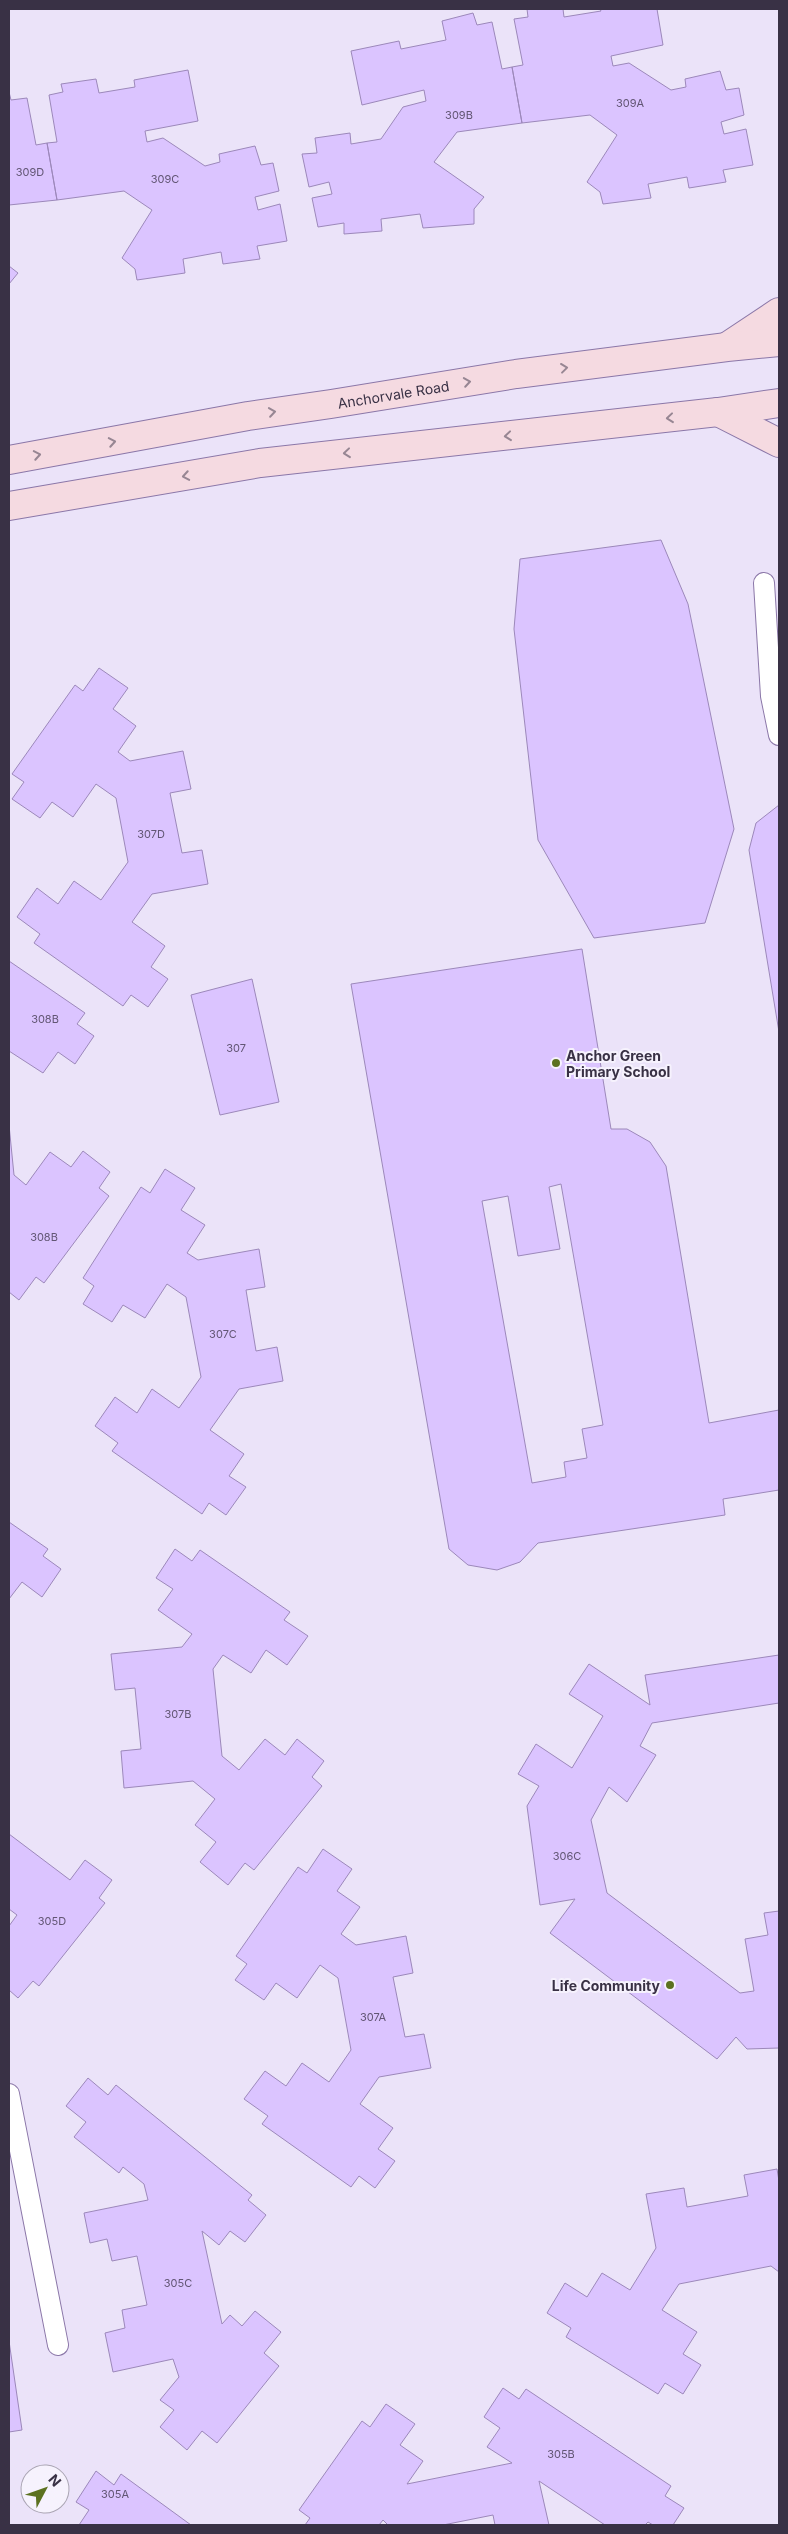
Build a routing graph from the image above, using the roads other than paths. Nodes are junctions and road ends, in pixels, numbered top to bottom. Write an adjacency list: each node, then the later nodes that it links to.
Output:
1 (779, 312): 3 (street)
2 (779, 342): 3 (street, Anchorvale Road)
3 (727, 347): 7 (street, Anchorvale Road, one-way to 3)
4 (779, 403): 5 (street)
5 (718, 412): 6 (street); 8 (street, one-way to 8)
6 (779, 443)
7 (9, 460)
8 (9, 506)
9 (764, 583): 10 (lane)
10 (779, 736)
11 (9, 2094): 12 (lane)
12 (58, 2345)

